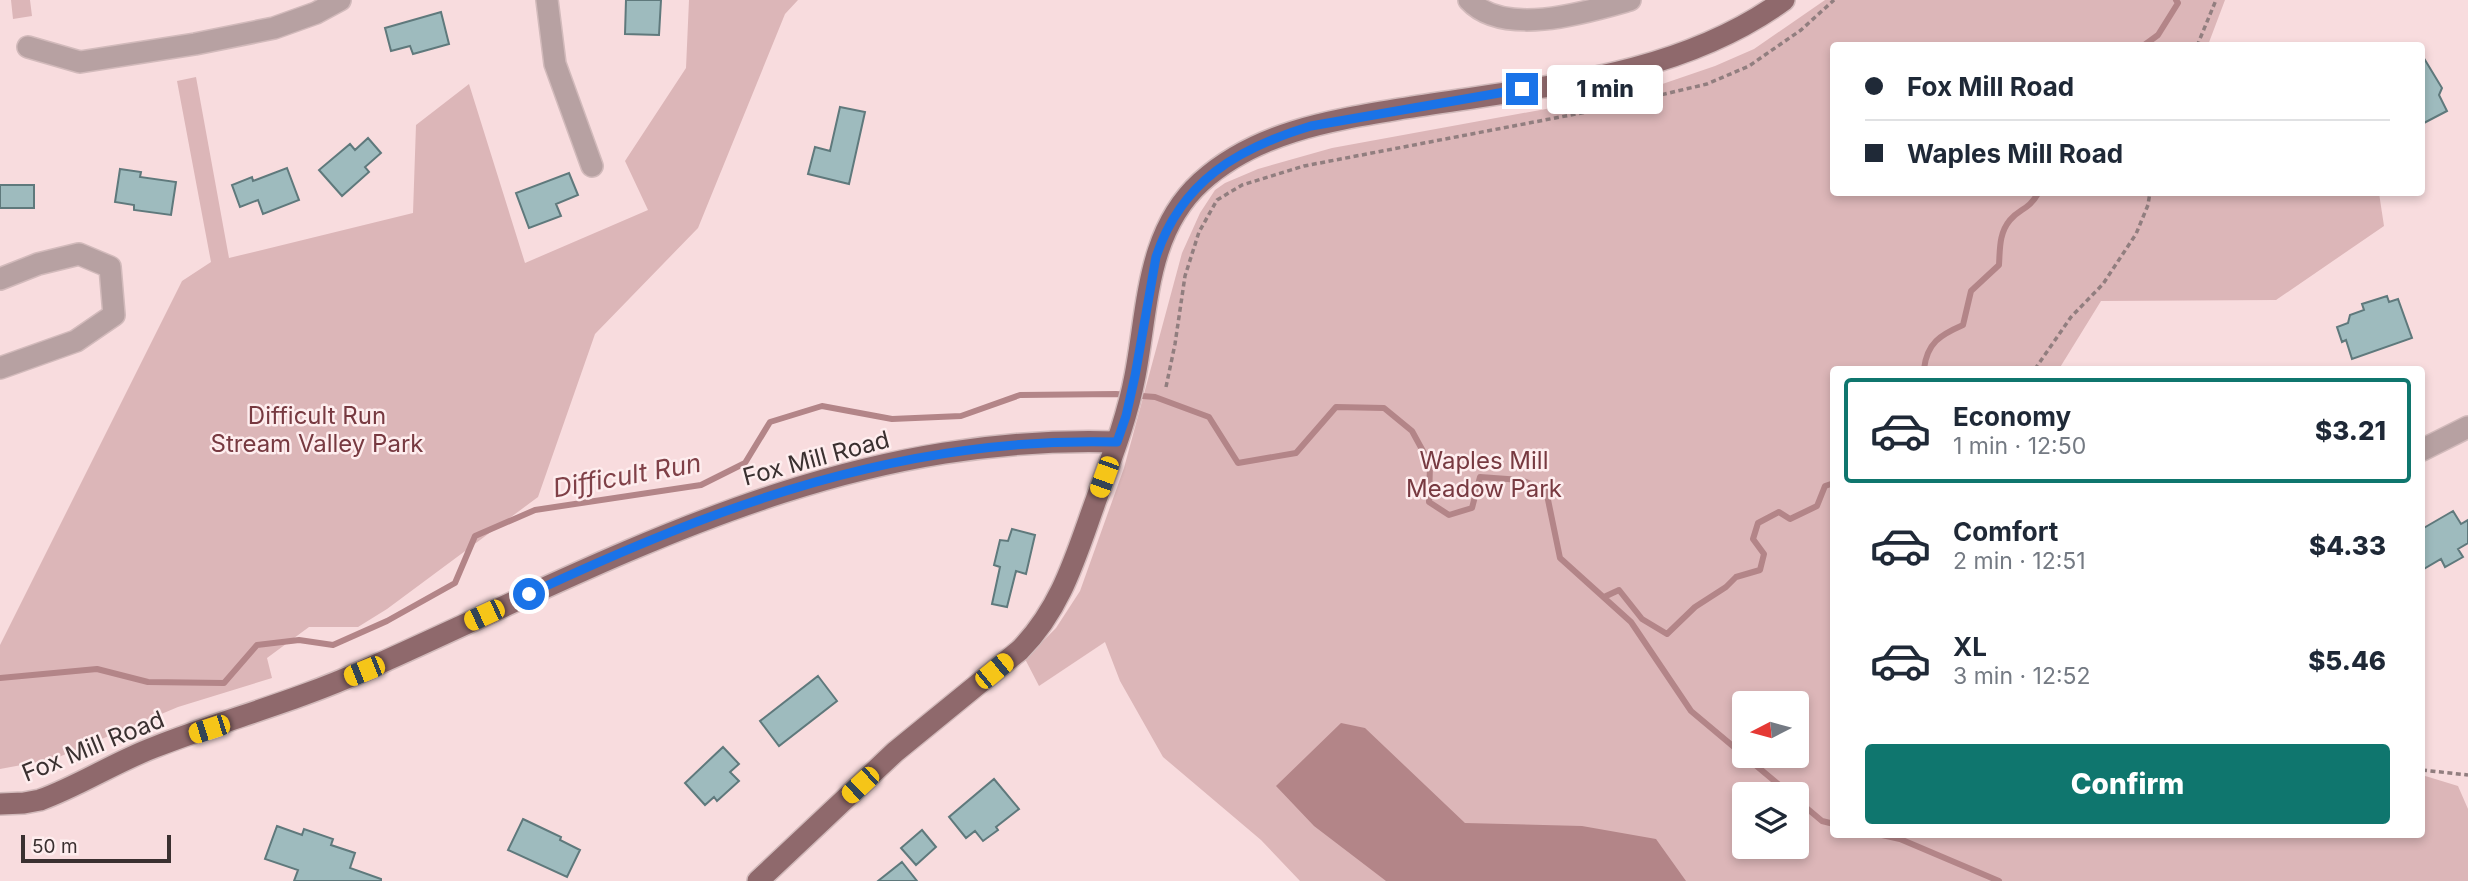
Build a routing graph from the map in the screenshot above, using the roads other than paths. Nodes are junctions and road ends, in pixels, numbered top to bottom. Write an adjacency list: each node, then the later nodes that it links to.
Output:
1 (340, 0): 6 (street)
2 (547, 0): 7 (street)
3 (1469, 0): 4 (street)
4 (1630, 0)
5 (1784, 0): 11 (main road)
6 (28, 47)
7 (592, 166)
8 (0, 279): 9 (street)
9 (0, 368)
10 (2468, 426): 12 (street)
11 (1117, 442): 13 (main road, Fox Mill Road); 14 (main road)
12 (2425, 448)
13 (0, 804)
14 (758, 881)

